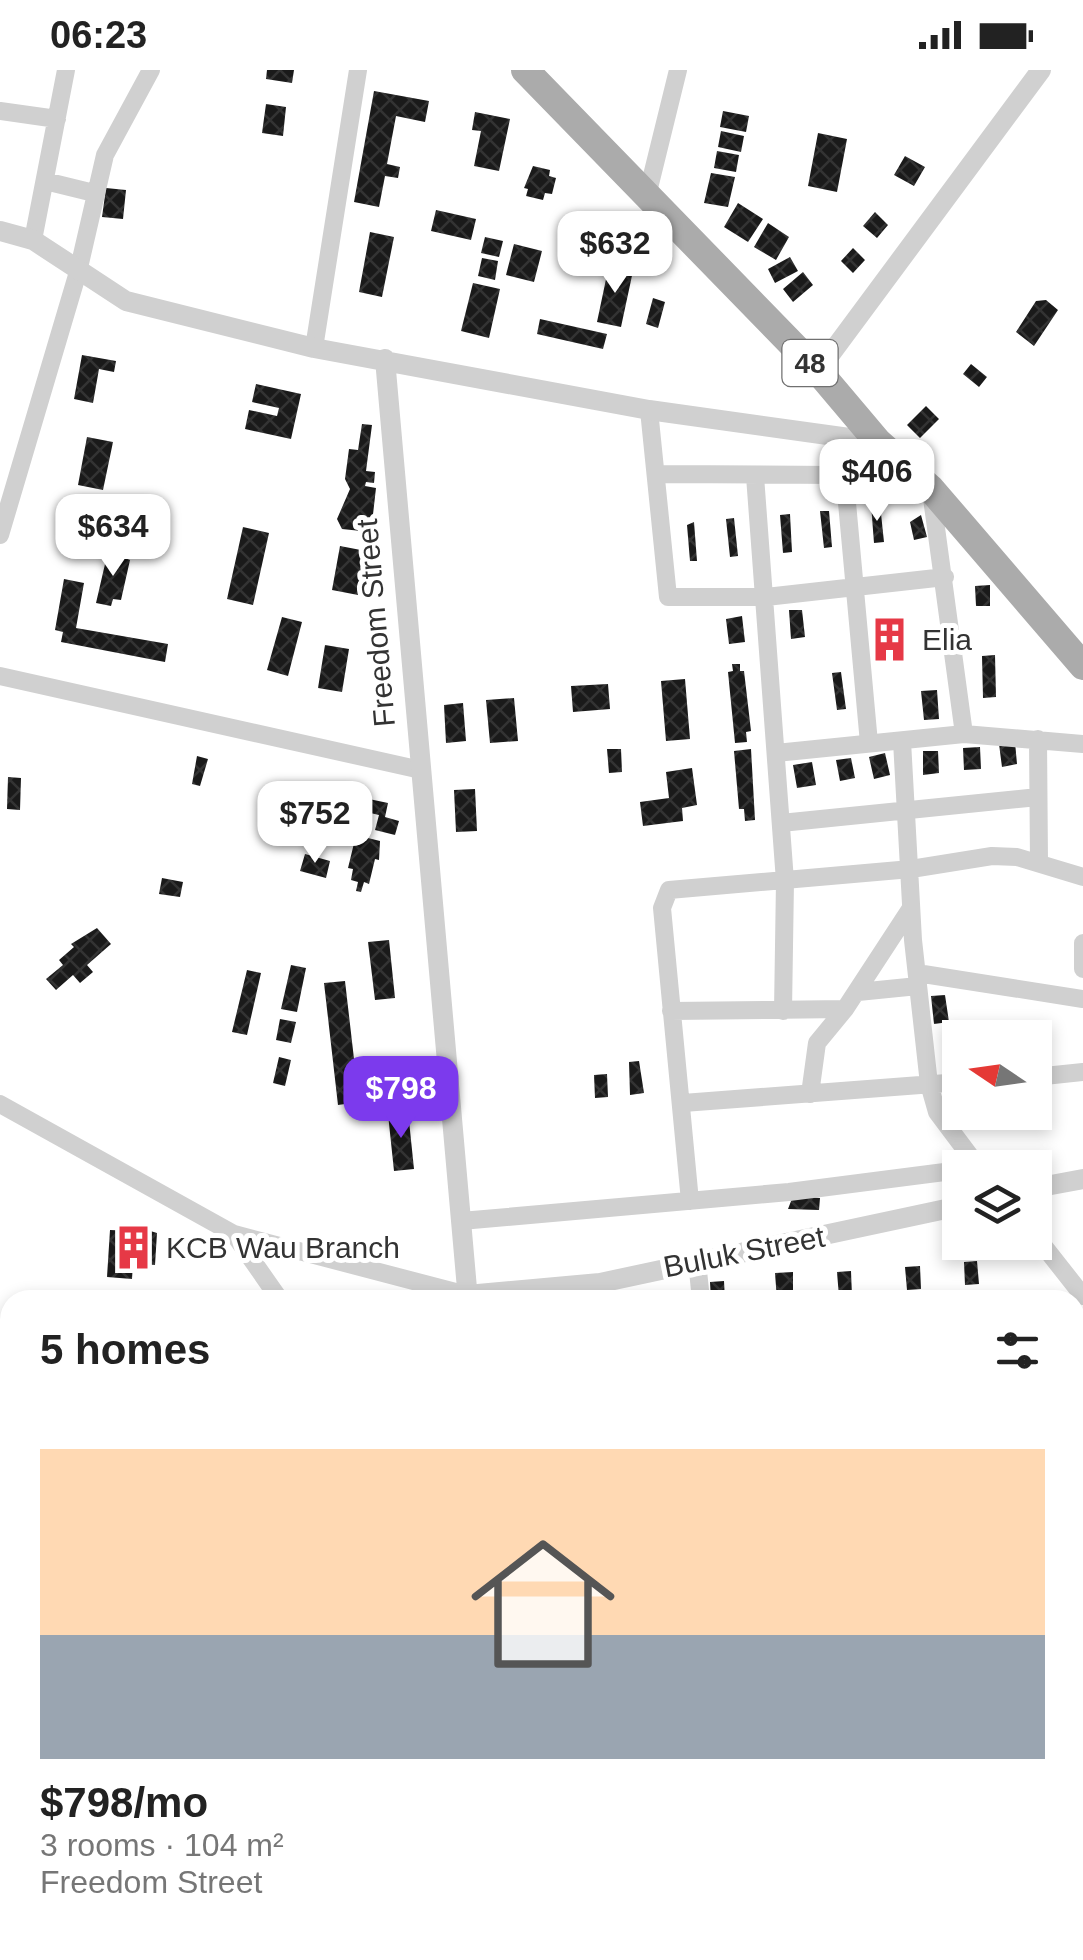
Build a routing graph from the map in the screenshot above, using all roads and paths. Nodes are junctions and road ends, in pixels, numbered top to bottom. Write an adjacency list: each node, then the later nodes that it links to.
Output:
1 (66, 70): 8 (street)
2 (151, 70): 10 (street)
3 (358, 70): 15 (street)
4 (525, 70): 11 (main road, 48)
5 (678, 70): 11 (street)
6 (1041, 70): 17 (street)
7 (0, 111): 8 (street)
8 (56, 118): 9 (street)
9 (45, 181): 10 (street); 13 (street)
10 (94, 194): 14 (street)
11 (647, 196): 17 (main road, 48)
12 (0, 231): 13 (street)
13 (33, 240): 14 (street)
14 (78, 272): 15 (street); 23 (street)
15 (314, 348): 16 (street)
16 (385, 360): 18 (street); 35 (street, Freedom Street)
17 (818, 371): 19 (main road, 48)
18 (649, 410): 19 (street); 20 (street)
19 (878, 442): 22 (main road, 48)
20 (656, 474): 21 (street); 26 (street)
21 (756, 476): 25 (street); 26 (street)
22 (931, 489): 24 (street); 27 (main road, 48)
23 (0, 535)
24 (945, 576): 25 (street); 29 (street)
25 (856, 589): 26 (street); 32 (street)
26 (766, 597): 34 (street)
27 (1083, 666)
28 (0, 676): 35 (street)
29 (964, 734): 30 (street); 31 (street)
30 (1038, 739): 33 (street); 36 (street)
31 (902, 740): 32 (street); 37 (street)
32 (869, 743): 34 (street)
33 (1083, 744)
34 (776, 753): 38 (street)
35 (421, 770): 65 (street, Freedom Street)
36 (1038, 797): 37 (street); 39 (street)
37 (909, 808): 38 (street); 40 (street)
38 (781, 823): 42 (street)
39 (1040, 862): 40 (street); 41 (street)
40 (912, 869): 42 (street); 43 (street)
41 (1083, 877)
42 (785, 881): 50 (street); 51 (street)
43 (912, 907): 46 (street); 47 (street)
44 (1083, 943): 45 (street)
45 (1083, 969)
46 (917, 979): 47 (street); 48 (street); 55 (street)
47 (858, 992): 49 (street)
48 (1083, 998)
49 (845, 1009): 51 (street); 56 (street)
50 (671, 1011): 51 (street); 57 (street)
51 (783, 1011)
52 (1083, 1072): 53 (street)
53 (1052, 1075)
54 (942, 1083): 55 (street)
55 (929, 1084): 56 (street); 59 (street)
56 (810, 1094): 57 (street)
57 (682, 1103): 63 (street)
58 (0, 1104): 66 (street)
59 (965, 1150)
60 (942, 1172): 63 (street)
61 (1083, 1179): 62 (street)
62 (1052, 1185)
63 (690, 1201): 65 (street)
64 (942, 1210): 68 (street, Buluk Street)
65 (461, 1221): 71 (street, Freedom Street)
66 (234, 1234): 69 (street); 70 (street)
67 (1052, 1257): 74 (street)
68 (698, 1261): 72 (street, Buluk Street); 73 (street)
69 (273, 1290)
70 (439, 1290)
71 (467, 1290)
72 (553, 1290)
73 (700, 1290)
74 (1078, 1290)

